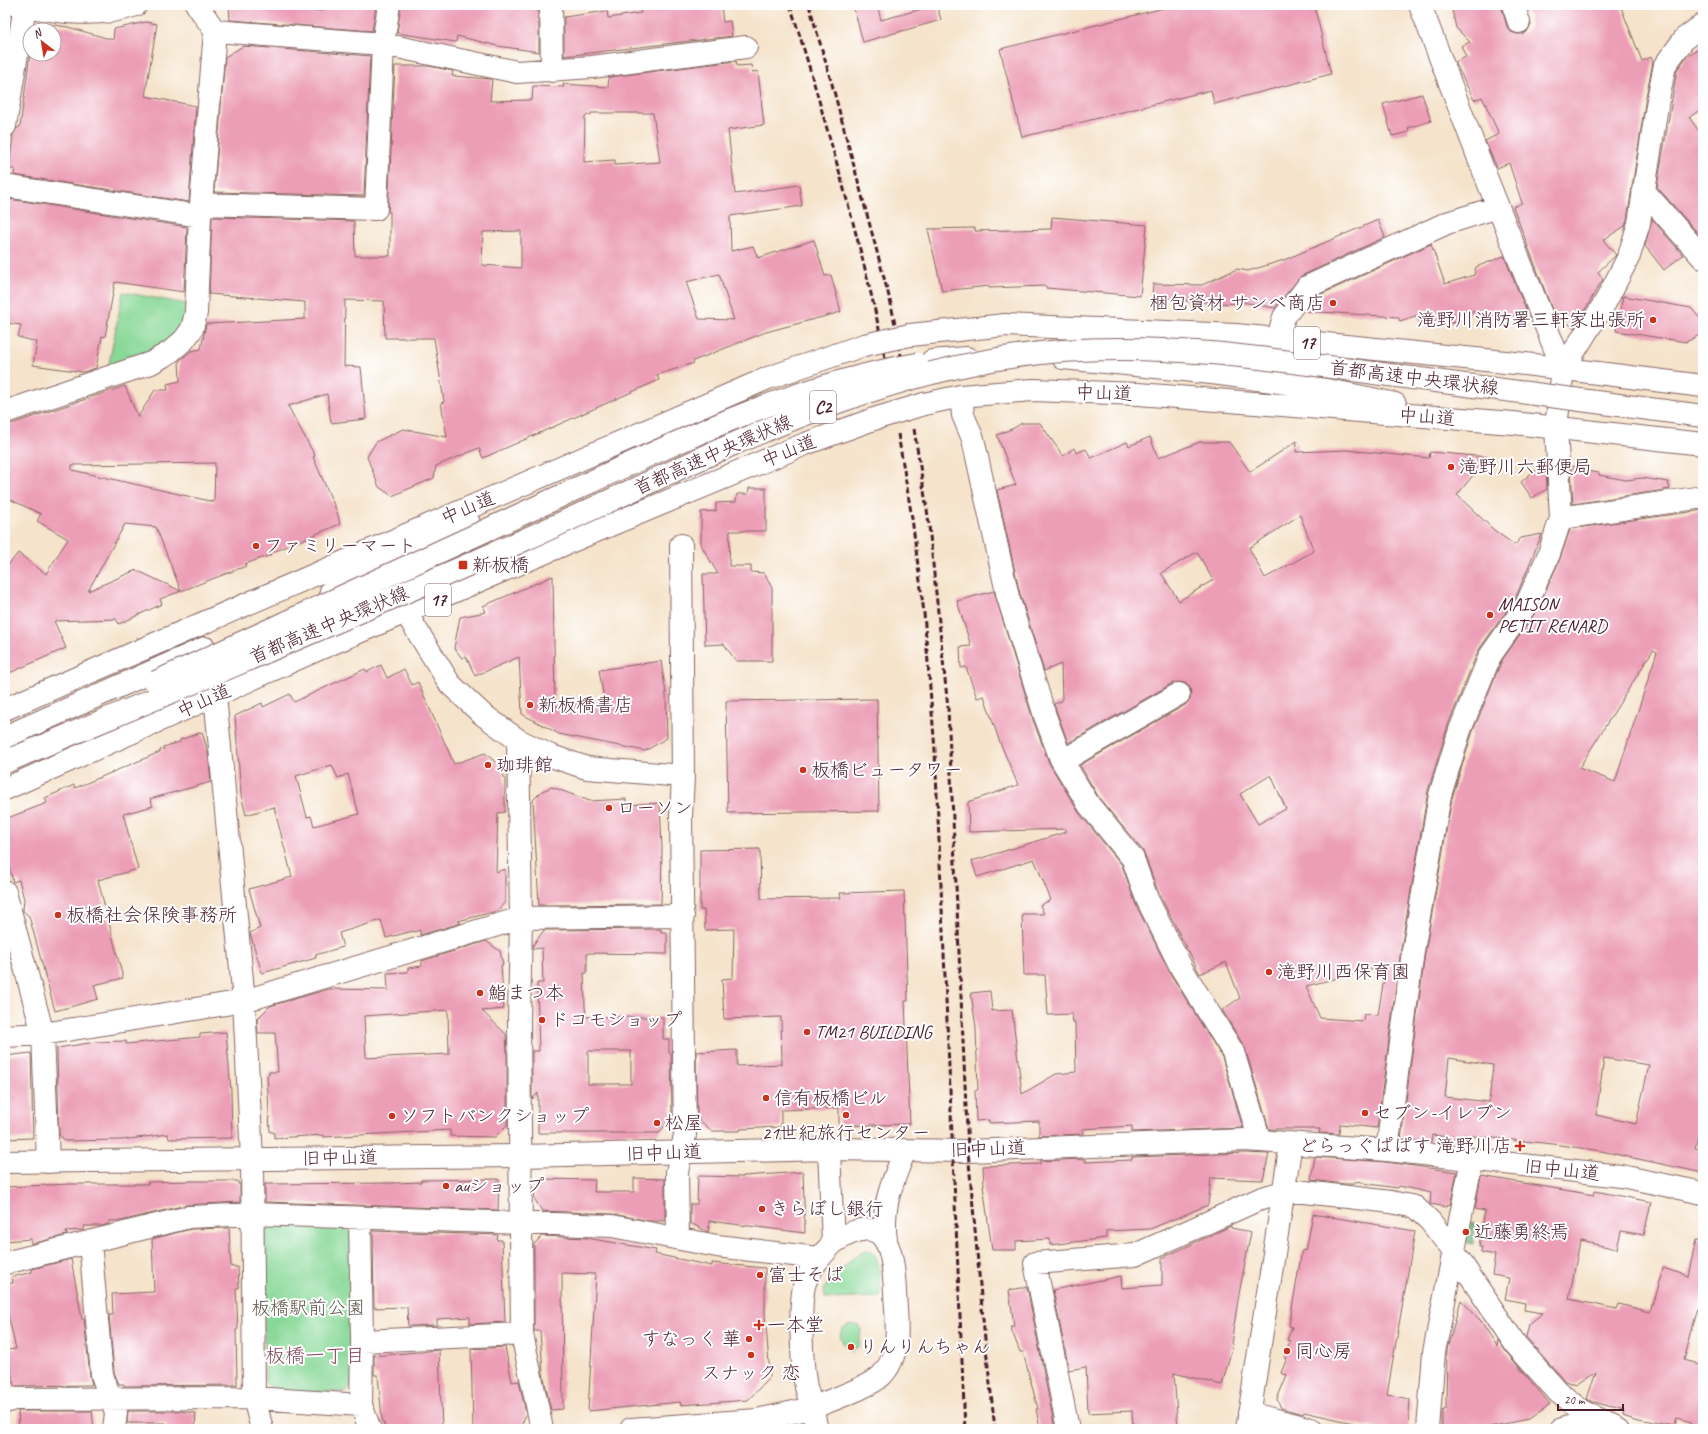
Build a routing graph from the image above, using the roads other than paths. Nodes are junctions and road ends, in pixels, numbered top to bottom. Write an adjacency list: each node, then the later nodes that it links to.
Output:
1 (136, 5): 6 (main road)
2 (197, 5): 8 (main road)
3 (389, 5): 9 (main road)
4 (551, 5): 11 (main road)
5 (1420, 5): 15 (main road)
6 (30, 6): 12 (main road)
7 (1703, 24): 14 (main road)
8 (214, 31): 9 (main road); 16 (main road)
9 (383, 44): 11 (main road); 16 (main road)
10 (746, 47): 11 (main road)
11 (552, 71)
12 (5, 126)
13 (5, 186): 16 (main road)
14 (1643, 190): 17 (main road); 19 (main road)
15 (1498, 207): 18 (main road); 19 (main road)
16 (200, 210): 22 (main road)
17 (1703, 258)
18 (1277, 340): 19 (main road, 17); 31 (main road, 17, bridge)
19 (1563, 369): 20 (main road, 17); 26 (main road)
20 (1703, 386)
21 (961, 396): 24 (main road, 中山道 / 17); 32 (main road, 中山道 / 17, bridge); 39 (main road)
22 (5, 412)
23 (1703, 416): 40 (main road, 首都高速中央環状線 / C2, bridge)
24 (1465, 420): 26 (main road, 中山道 / 17); 38 (main road, bridge)
25 (1703, 422): 41 (main road, 首都高速中央環状線 / C2)
26 (1556, 427): 27 (main road, 中山道 / 17); 29 (main road)
27 (1703, 444)
28 (1703, 497): 29 (main road)
29 (1561, 518): 54 (main road)
30 (681, 545): 42 (main road)
31 (366, 563): 32 (main road); 35 (main road); 36 (main road)
32 (406, 613): 34 (main road, 中山道 / 17); 37 (main road)
33 (1179, 694): 39 (main road)
34 (216, 695): 43 (main road, 中山道 / 17); 47 (main road)
35 (5, 709)
36 (5, 737)
37 (518, 740): 42 (main road); 46 (main road)
38 (5, 749)
39 (1061, 759): 50 (main road)
40 (5, 762)
41 (5, 767)
42 (683, 776): 45 (main road)
43 (5, 789)
44 (5, 892): 48 (main road)
45 (683, 916): 46 (main road); 55 (main road)
46 (521, 918): 47 (main road); 56 (main road)
47 (244, 1001): 48 (main road); 57 (main road)
48 (43, 1034): 49 (main road); 60 (main road)
49 (5, 1036)
50 (1260, 1141): 51 (main road, 旧中山道); 53 (main road, 旧中山道)
51 (1291, 1143): 54 (main road, 旧中山道); 61 (main road)
52 (829, 1148): 53 (main road, 旧中山道); 55 (main road, 旧中山道); 69 (main road)
53 (905, 1150): 67 (main road)
54 (1387, 1150): 58 (main road, 旧中山道)
55 (681, 1152): 56 (main road, 旧中山道); 66 (main road)
56 (521, 1156): 57 (main road, 旧中山道); 65 (main road)
57 (252, 1159): 60 (main road, 旧中山道); 63 (main road)
58 (1472, 1160): 62 (main road, 旧中山道); 70 (main road)
59 (5, 1162): 60 (main road, 旧中山道)
60 (48, 1162)
61 (1283, 1192): 70 (main road); 80 (main road); 89 (main road)
62 (1703, 1193)
63 (253, 1214): 64 (main road); 68 (main road); 75 (main road)
64 (360, 1218): 65 (main road); 74 (main road)
65 (520, 1223): 66 (main road); 73 (main road)
66 (678, 1238): 71 (main road)
67 (886, 1240): 69 (main road); 79 (main road)
68 (90, 1242): 72 (main road); 76 (main road)
69 (833, 1243): 71 (main road)
70 (1454, 1252): 81 (main road); 91 (main road)
71 (818, 1258): 79 (main road)
72 (5, 1263)
73 (522, 1334): 74 (main road); 86 (main road)
74 (362, 1342): 78 (main road)
75 (254, 1398): 76 (main road); 78 (main road); 84 (main road)
76 (111, 1399): 77 (main road); 83 (main road)
77 (5, 1402)
78 (361, 1404): 85 (main road)
79 (812, 1408): 82 (main road); 88 (main road)
80 (1248, 1421): 90 (main road)
81 (1604, 1423): 92 (main road)
82 (692, 1427): 87 (main road)
83 (114, 1429)
84 (262, 1429)
85 (370, 1429)
86 (542, 1429)
87 (631, 1429)
88 (817, 1429)
89 (1068, 1429)
90 (1311, 1429)
91 (1428, 1429)
92 (1562, 1429)

